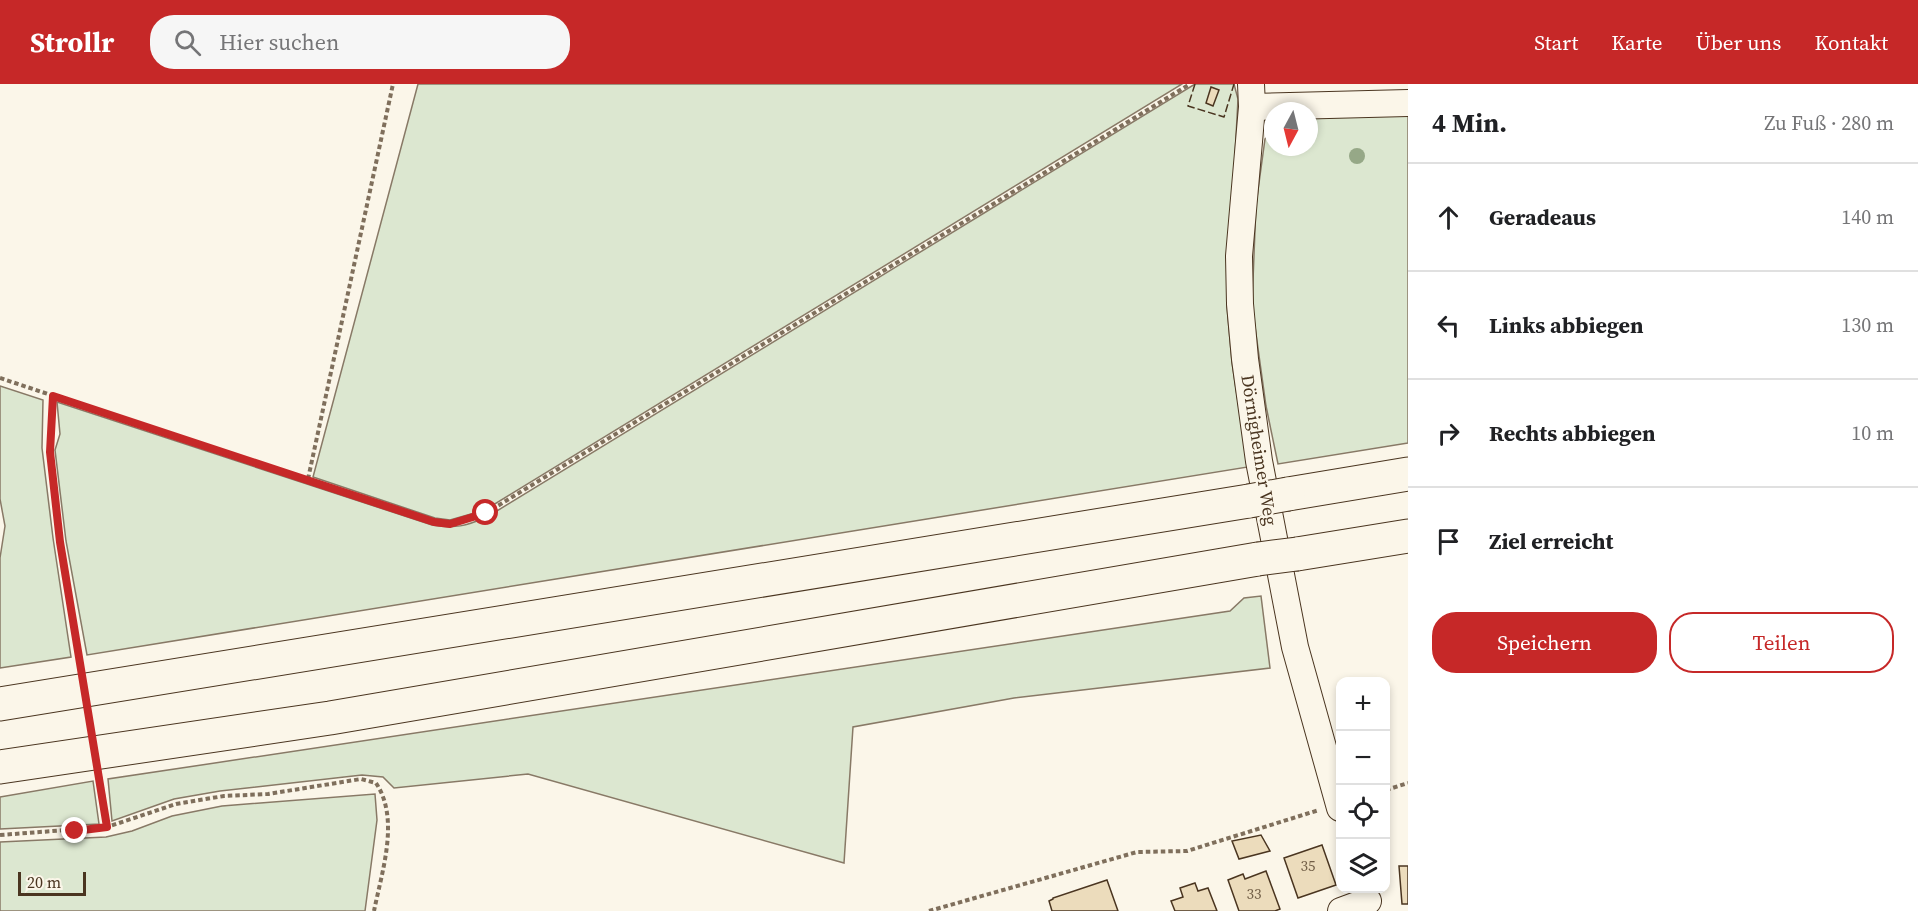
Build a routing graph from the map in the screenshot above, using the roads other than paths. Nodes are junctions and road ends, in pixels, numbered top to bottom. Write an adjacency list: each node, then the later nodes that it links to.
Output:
1 (1251, 95): 2 (street); 7 (street, Dörnigheimer Weg)
2 (1408, 103)
3 (1408, 474): 5 (highway, bridge)
4 (1408, 536): 6 (highway, bridge)
5 (0, 704)
6 (0, 768)
7 (1336, 792)
8 (1367, 900): 9 (street)
9 (1341, 911)

